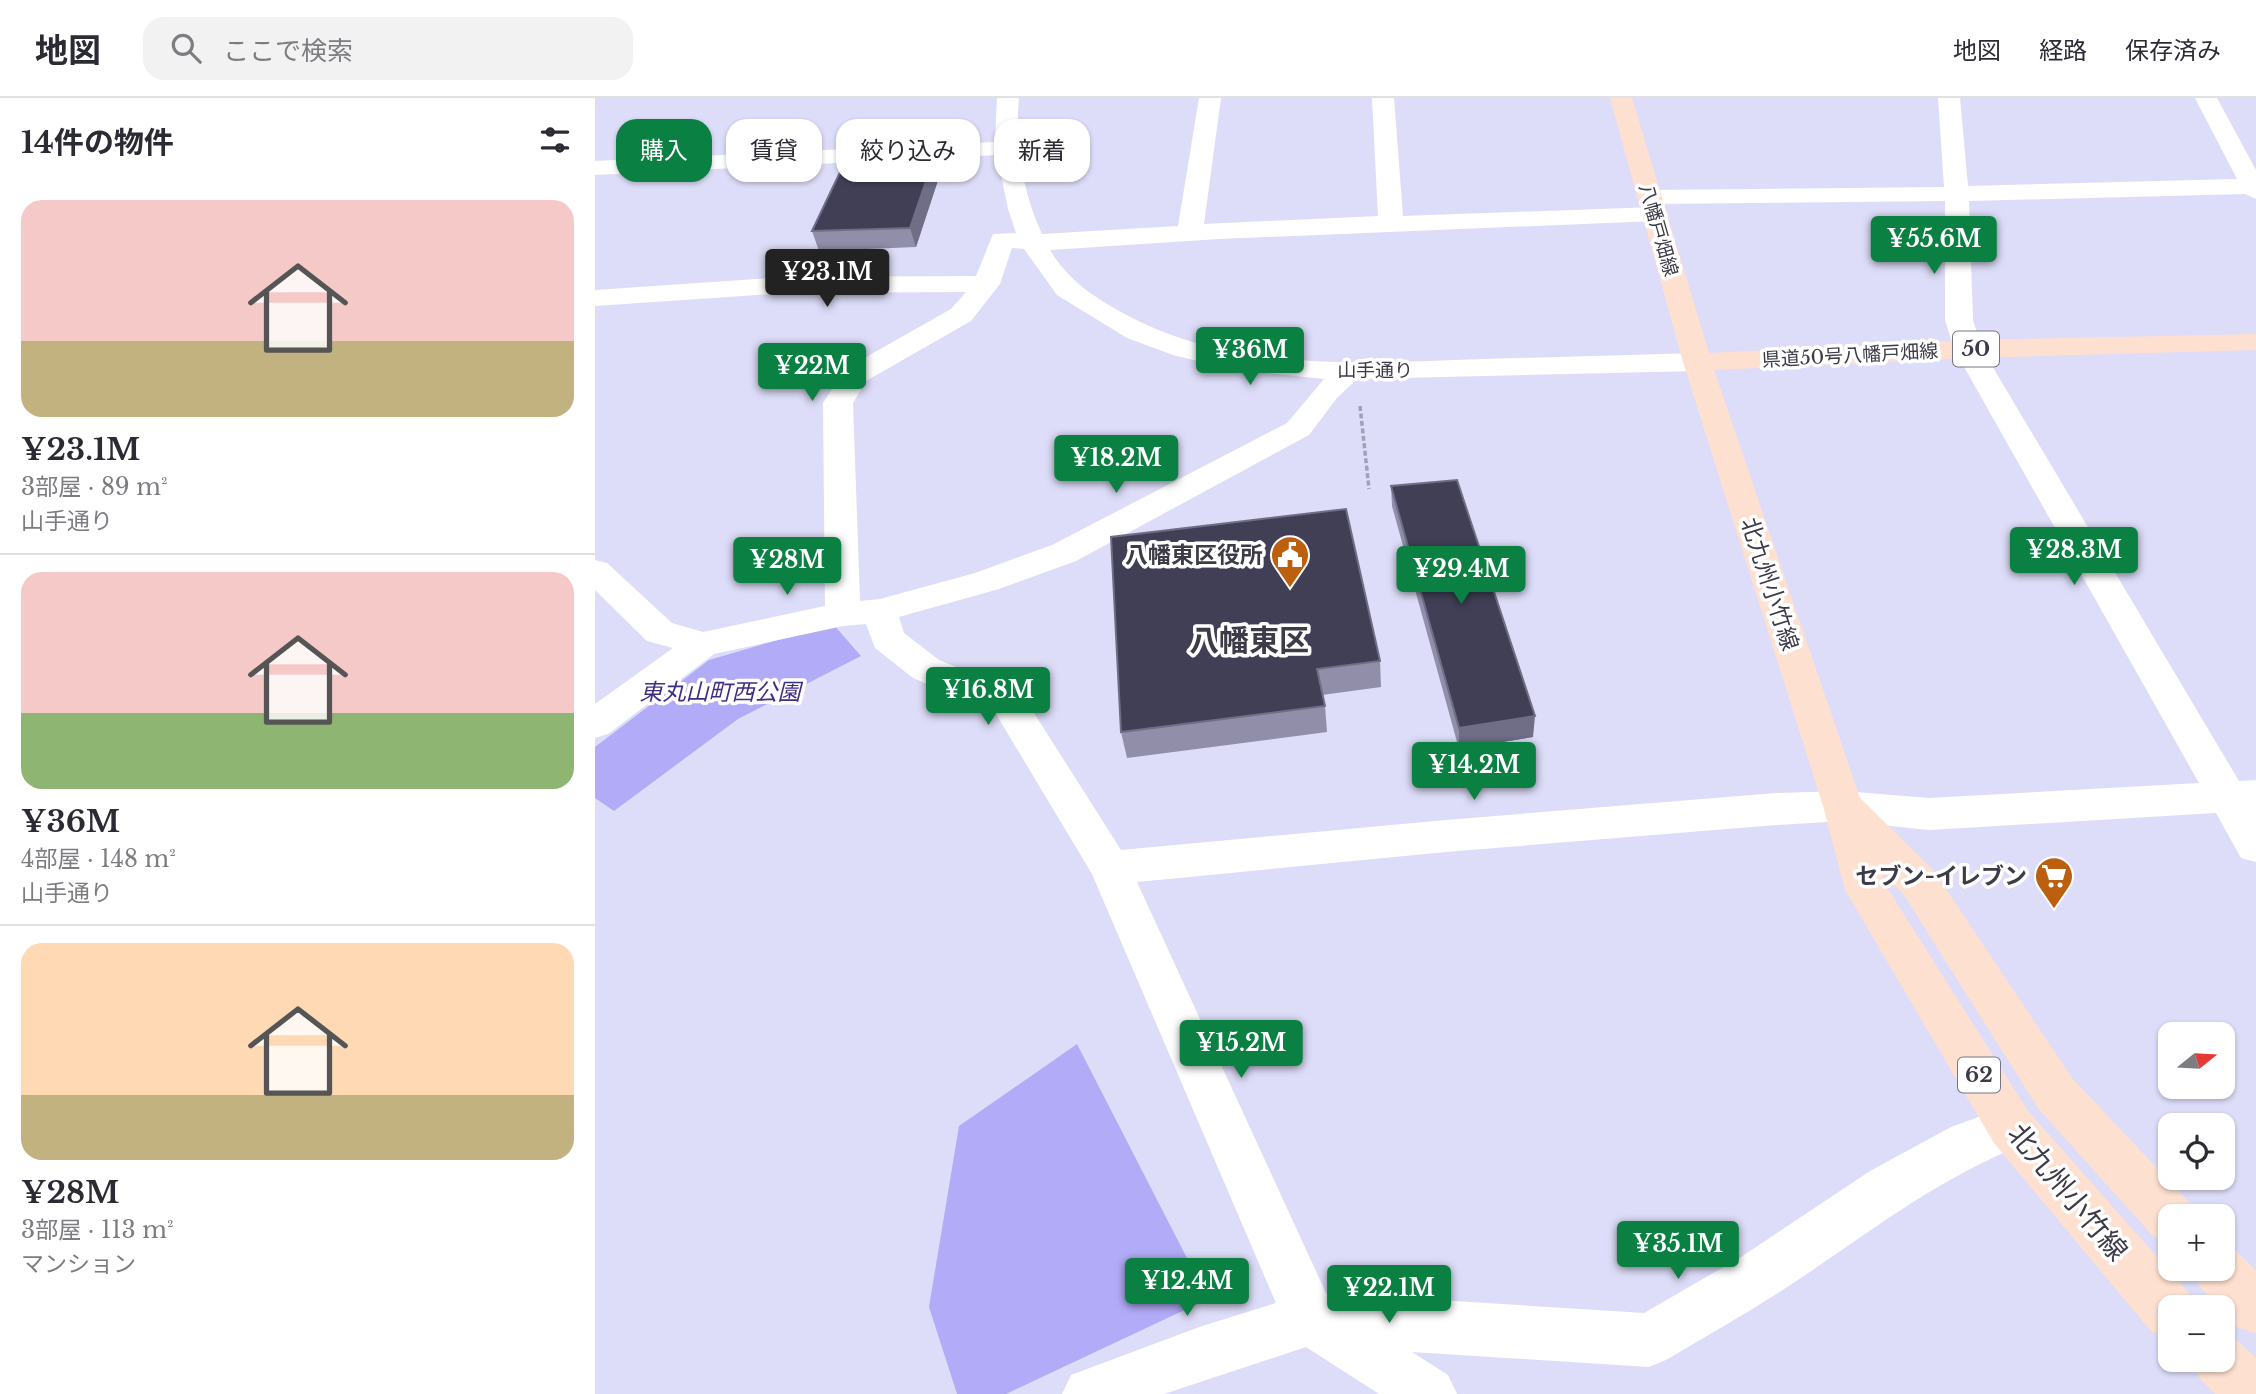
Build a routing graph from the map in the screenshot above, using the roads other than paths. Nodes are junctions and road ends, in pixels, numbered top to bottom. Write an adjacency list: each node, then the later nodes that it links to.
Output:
1 (1009, 98): 7 (street, 山手通り)
2 (1210, 98): 15 (street)
3 (1383, 98): 14 (street)
4 (1621, 98): 13 (main road, 八幡戸畑線)
5 (1949, 98): 12 (street)
6 (2206, 98): 11 (street)
7 (1007, 119)
8 (994, 149): 9 (street)
9 (595, 168)
10 (1013, 182): 16 (street, 山手通り)
11 (2255, 188): 12 (street)
12 (1957, 194): 13 (street); 20 (street)
13 (1652, 205): 14 (street); 21 (main road, 八幡戸畑線)
14 (1391, 222): 15 (street)
15 (1191, 232): 16 (street)
16 (1035, 244): 17 (street); 22 (street, 山手通り)
17 (987, 284): 18 (street); 25 (street)
18 (595, 298)
19 (2256, 342): 20 (main road, 県道50号八幡戸畑線 / 50)
20 (1968, 349): 21 (main road, 県道50号八幡戸畑線 / 50); 28 (street)
21 (1697, 362): 22 (street, 山手通り); 29 (main road, 北九州小竹線 / 62)
22 (1354, 384): 24 (street)
23 (595, 571): 26 (street)
24 (880, 611): 25 (street); 31 (street)
25 (843, 614): 26 (street)
26 (703, 644): 27 (street)
27 (595, 724)
28 (2243, 796): 29 (street); 30 (street)
29 (1843, 806): 31 (street); 32 (main road, 北九州小竹線 / 62); 33 (main road, 北九州小竹線 / 62)
30 (2256, 846)
31 (1111, 868): 37 (street)
32 (2011, 1127): 35 (main road, 北九州小竹線 / 62); 37 (street)
33 (2158, 1205)
34 (2230, 1281): 36 (main road)
35 (2158, 1298)
36 (2256, 1308)
37 (1310, 1319): 39 (street); 40 (street)
38 (2231, 1372): 41 (main road)
39 (1090, 1394)
40 (1429, 1394)
41 (2254, 1394)

